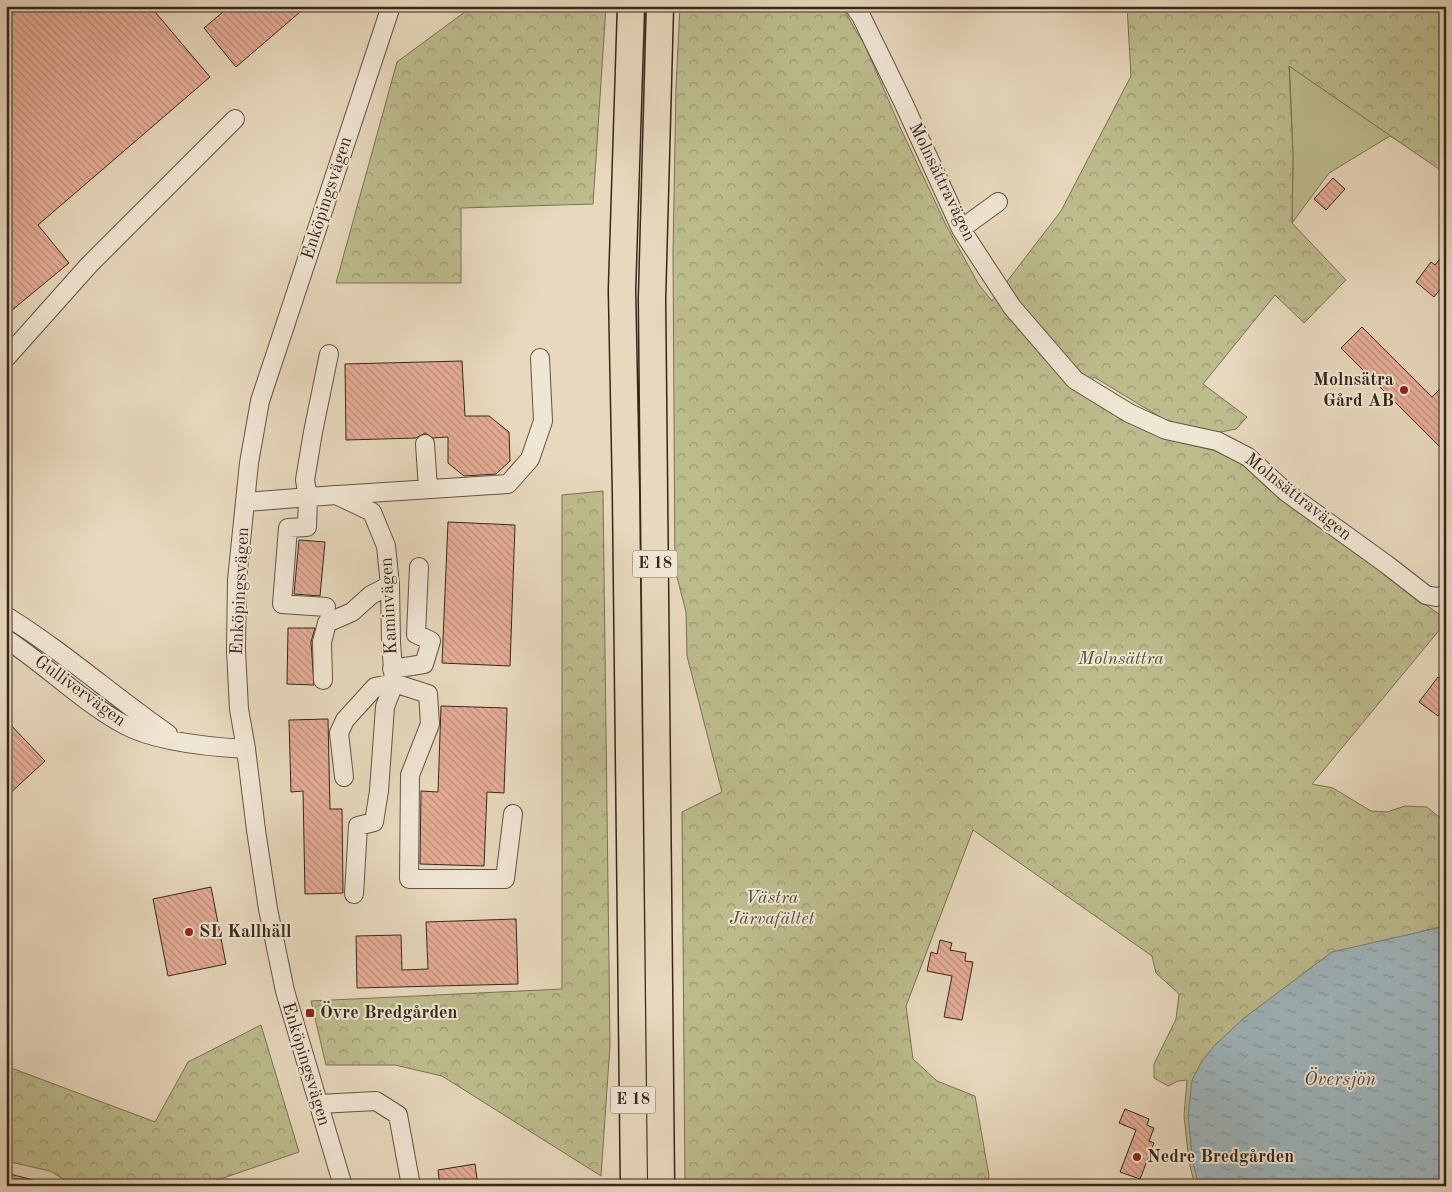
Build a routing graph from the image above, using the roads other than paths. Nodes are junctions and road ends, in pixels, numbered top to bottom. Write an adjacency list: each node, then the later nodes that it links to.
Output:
1 (391, 6): 15 (street, Enköpingsvägen)
2 (631, 6): 32 (highway, E 18)
3 (660, 6): 33 (highway, E 18)
4 (854, 6): 7 (street, Molnsättravägen)
5 (235, 119): 9 (street)
6 (998, 202): 7 (street)
7 (961, 230): 18 (street, Molnsättravägen)
8 (329, 354): 14 (street)
9 (6, 358)
10 (540, 358): 12 (street)
11 (425, 444): 12 (street)
12 (428, 489): 13 (street)
13 (336, 495): 14 (street, Kaminvägen); 17 (street, Kaminvägen)
14 (308, 497): 15 (street, Kaminvägen); 19 (street)
15 (246, 502): 25 (street, Enköpingsvägen)
16 (419, 567): 22 (street)
17 (390, 585): 22 (street, Kaminvägen); 23 (street)
18 (1446, 595)
19 (326, 607)
20 (6, 616): 24 (street)
21 (6, 638): 24 (street, Gullivervägen)
22 (393, 676): 26 (street); 27 (street); 28 (street)
23 (323, 680)
24 (176, 740): 25 (street, Gullivervägen)
25 (246, 749): 29 (street, Enköpingsvägen)
26 (344, 777)
27 (513, 814)
28 (354, 894)
29 (319, 1104): 30 (street, Enköpingsvägen); 31 (street)
30 (342, 1186)
31 (411, 1186)
32 (634, 1186)
33 (661, 1186)

